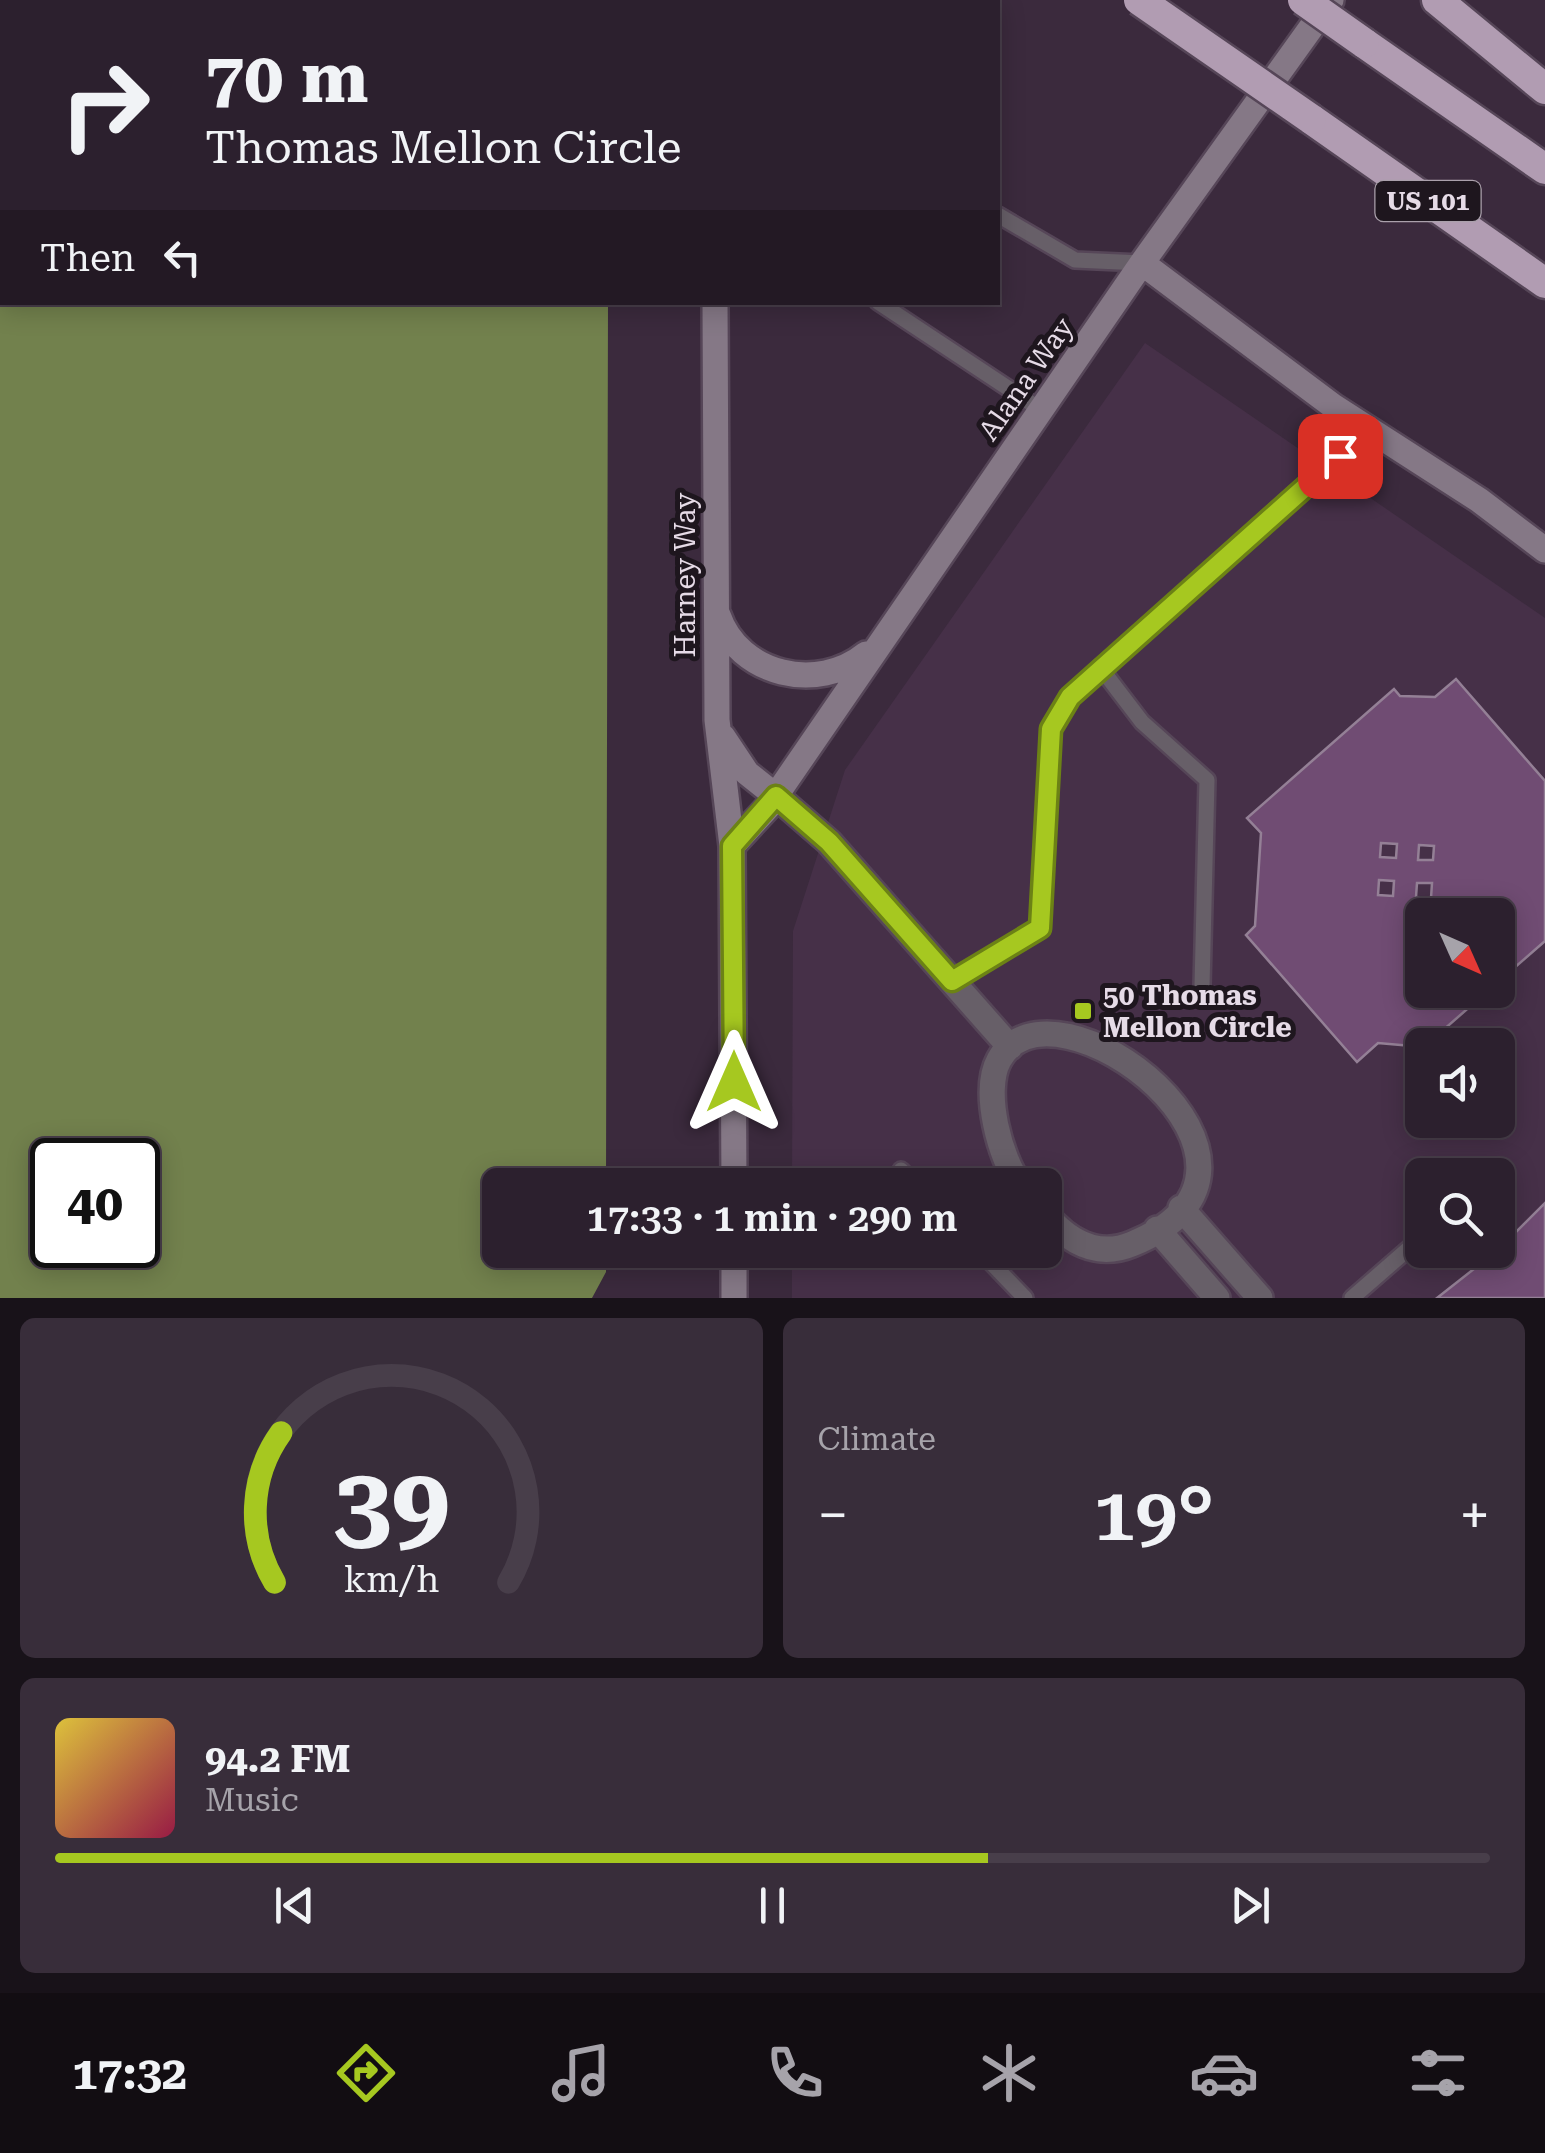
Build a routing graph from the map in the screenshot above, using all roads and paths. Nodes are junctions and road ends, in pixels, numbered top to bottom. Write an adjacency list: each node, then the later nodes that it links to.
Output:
1 (1140, 0): 9 (highway, US 101, bridge)
2 (1303, 0): 6 (highway, bridge)
3 (1331, 0): 8 (street, Alana Way)
4 (1437, 0): 5 (highway)
5 (1545, 89)
6 (1545, 168)
7 (1000, 216): 8 (lane)
8 (1142, 264): 12 (street, Alana Way); 13 (street)
9 (1545, 283)
10 (715, 305): 15 (street, Harney Way)
11 (882, 305): 12 (lane)
12 (1040, 410): 16 (street, Alana Way)
13 (1366, 428): 14 (street); 17 (lane)
14 (1545, 550)
15 (715, 604): 16 (street); 18 (street, Harney Way)
16 (884, 636): 19 (street, Alana Way)
17 (1100, 667): 21 (lane); 22 (lane)
18 (717, 720): 19 (street); 20 (street, Harney Way)
19 (776, 796): 20 (street); 21 (street)
20 (732, 846): 24 (street, Harney Way)
21 (952, 981): 23 (street)
22 (1202, 986)
23 (1010, 1047): 25 (street); 26 (street)
24 (734, 1168)
25 (1012, 1168)
26 (1181, 1208): 28 (street); 35 (street)
27 (1062, 1229): 28 (street)
28 (1157, 1229): 34 (street)
29 (1405, 1252): 36 (lane)
30 (734, 1268): 32 (street)
31 (997, 1268): 33 (lane)
32 (734, 1298)
33 (1026, 1298)
34 (1217, 1298)
35 (1260, 1298)
36 (1352, 1298)

